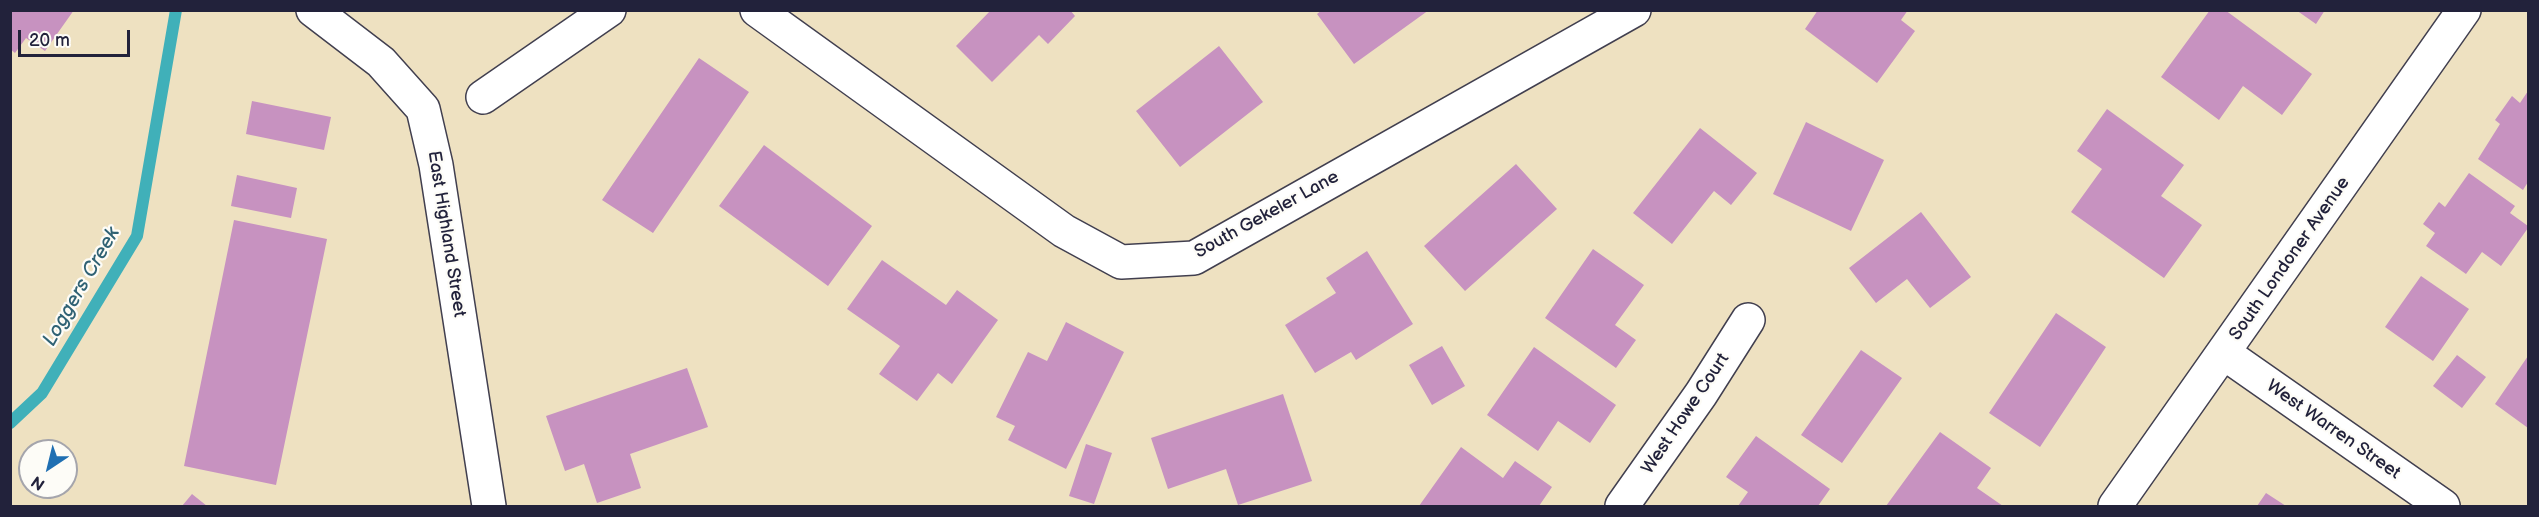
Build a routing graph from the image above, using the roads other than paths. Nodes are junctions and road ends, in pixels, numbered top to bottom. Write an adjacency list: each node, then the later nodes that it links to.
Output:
1 (313, 10): 9 (street, East Highland Street)
2 (609, 10): 6 (street)
3 (757, 10): 4 (street, South Gekeler Lane)
4 (1634, 10)
5 (2464, 10): 8 (street, South Londoner Avenue)
6 (483, 97)
7 (1748, 320): 10 (street, West Howe Court)
8 (2224, 353): 11 (street, South Londoner Avenue); 12 (street, West Warren Street)
9 (489, 507)
10 (1622, 507)
11 (2115, 507)
12 (2443, 507)

